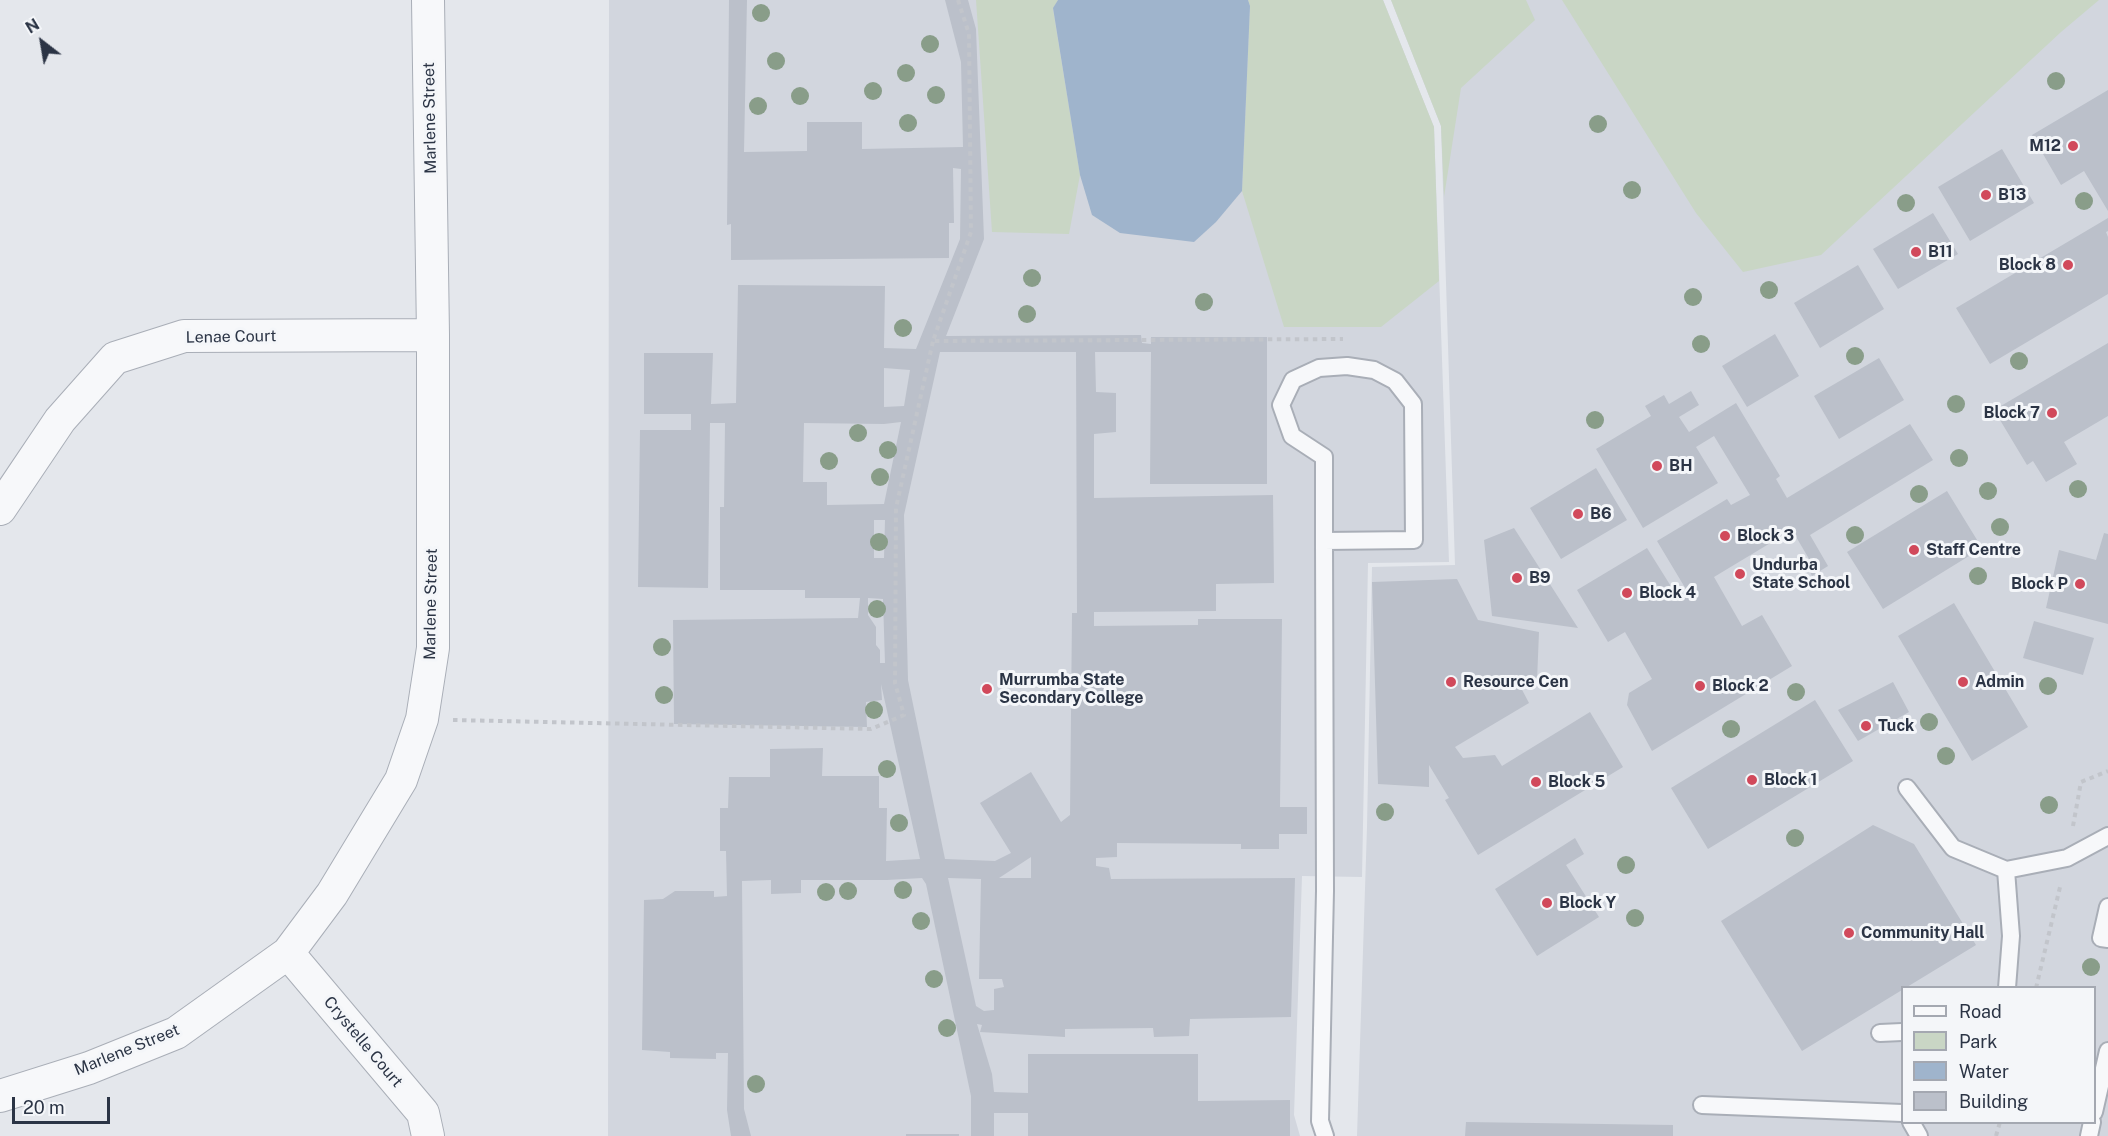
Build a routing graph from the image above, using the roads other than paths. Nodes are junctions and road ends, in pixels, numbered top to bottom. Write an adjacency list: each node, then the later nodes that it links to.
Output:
1 (428, 0): 2 (street, Marlene Street)
2 (433, 335): 3 (street, Lenae Court); 10 (street, Marlene Street)
3 (0, 509)
4 (1324, 541): 4 (lane); 20 (lane)
5 (1907, 788): 7 (lane)
6 (2108, 836): 7 (lane)
7 (2006, 870): 11 (lane)
8 (2108, 907): 9 (lane)
9 (2108, 939)
10 (288, 953): 15 (street, Marlene Street); 19 (street, Crystelle Court)
11 (2007, 986)
12 (1901, 1032): 13 (lane)
13 (1880, 1033)
14 (2108, 1051): 16 (lane)
15 (0, 1096)
16 (2096, 1103)
17 (1702, 1105): 18 (lane)
18 (1901, 1113)
19 (428, 1136)
20 (1325, 1136)

